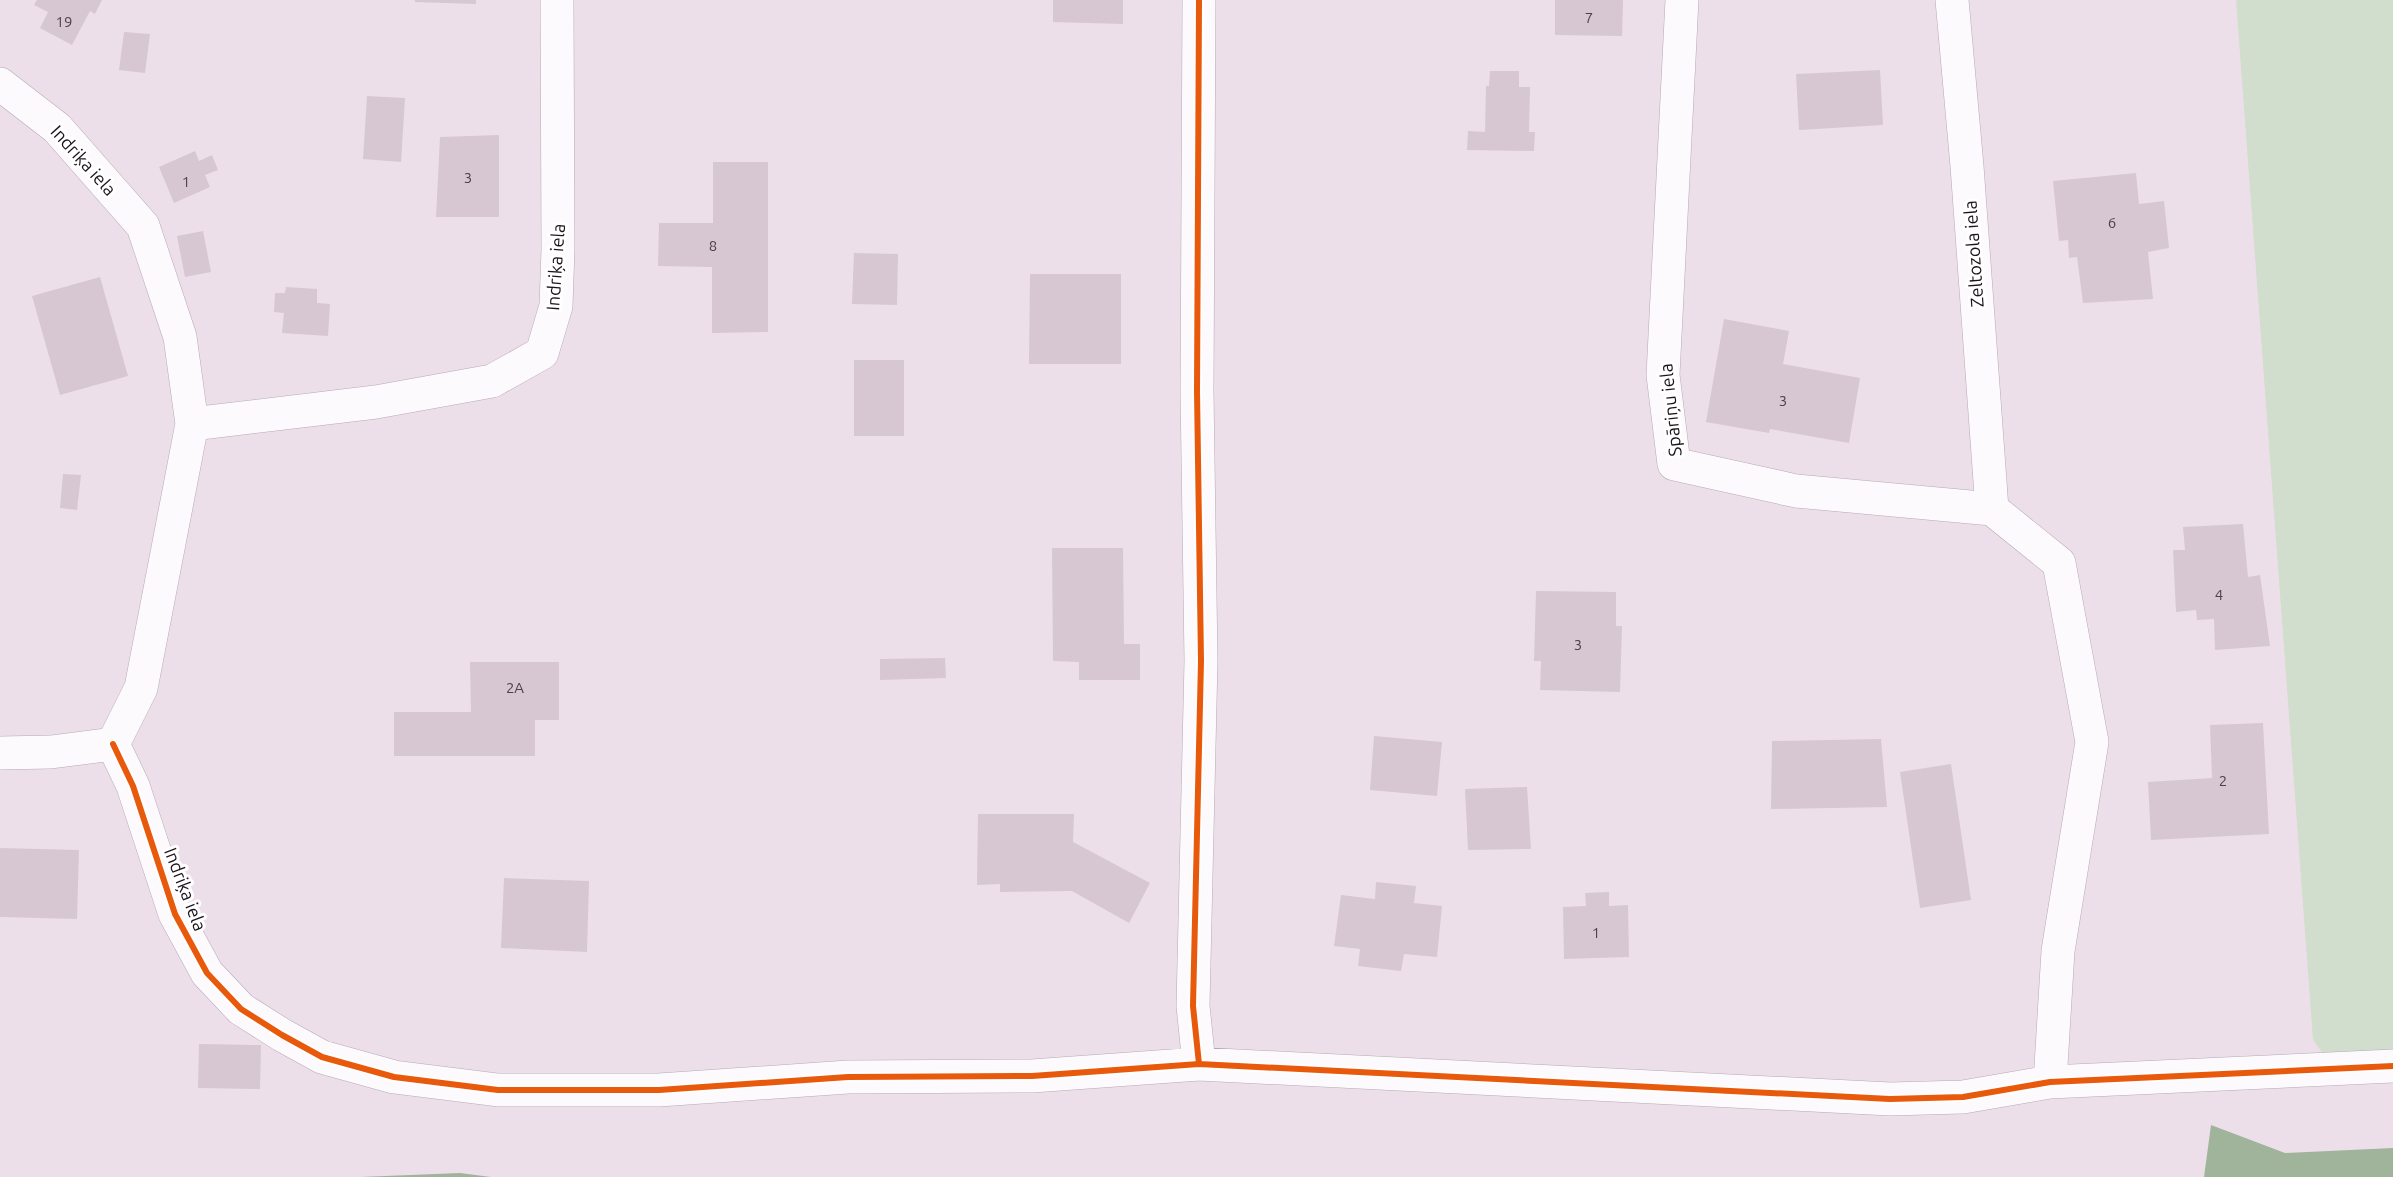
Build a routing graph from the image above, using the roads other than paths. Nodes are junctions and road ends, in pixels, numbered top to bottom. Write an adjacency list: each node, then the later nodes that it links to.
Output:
1 (558, 0): 6 (street, Indriķa iela)
2 (1199, 0): 10 (street)
3 (1682, 0): 7 (street, Spāriņu iela)
4 (1952, 0): 7 (street, Zeltozola iela)
5 (0, 84): 6 (street, Indriķa iela)
6 (192, 424): 8 (street, Indriķa iela)
7 (1992, 509): 12 (street)
8 (113, 744): 9 (street); 10 (street, Indriķa iela)
9 (0, 753)
10 (1199, 1064): 12 (street, Indriķa iela)
11 (2393, 1066): 12 (street, Indriķa iela)
12 (2050, 1082)

